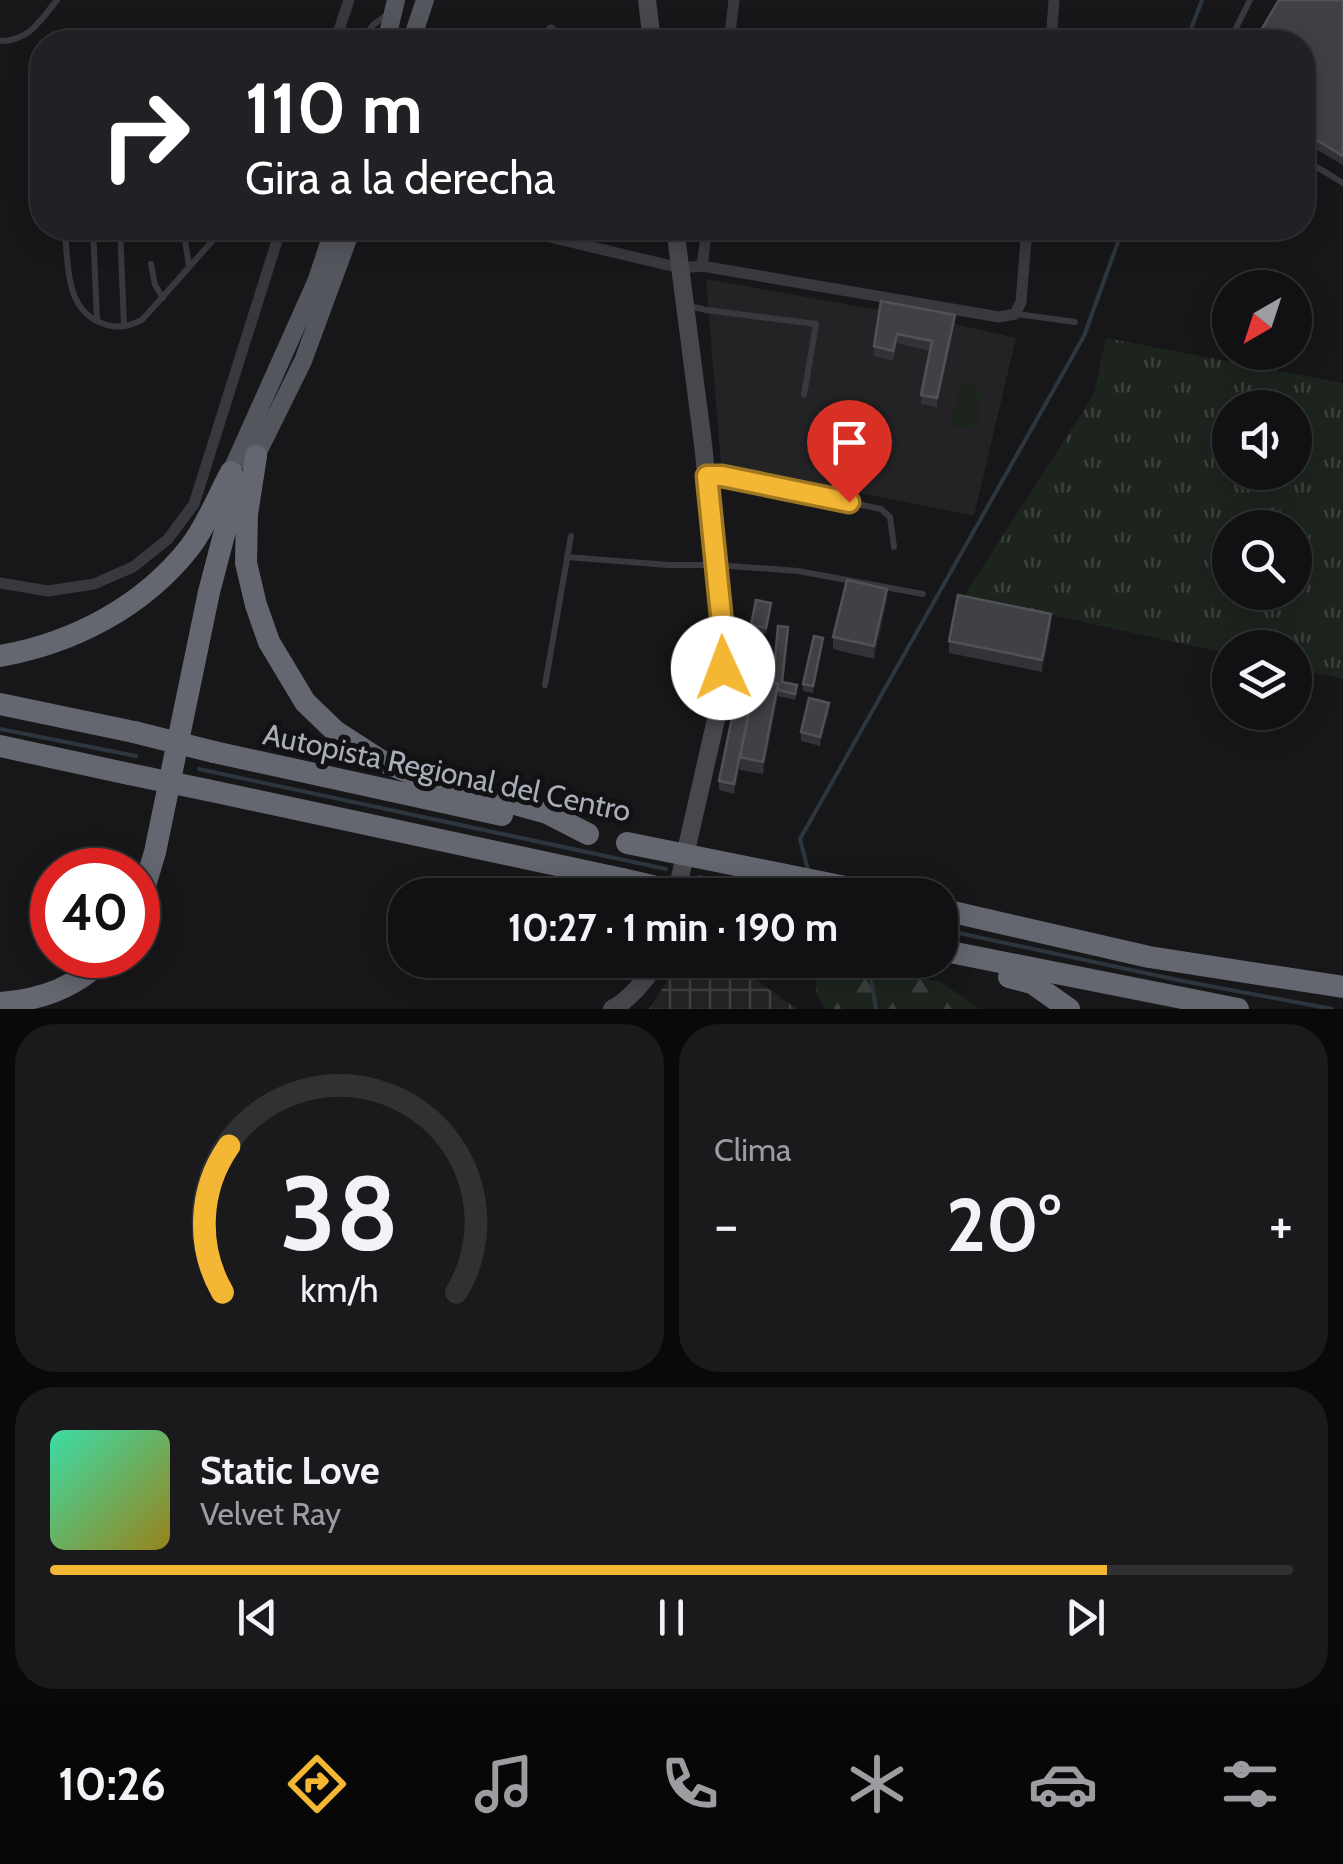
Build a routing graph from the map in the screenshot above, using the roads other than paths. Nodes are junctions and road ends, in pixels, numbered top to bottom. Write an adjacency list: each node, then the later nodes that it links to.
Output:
1 (57, 0): 9 (lane)
2 (349, 0): 10 (street)
3 (425, 0): 12 (main road)
4 (647, 0): 13 (street)
5 (734, 0): 14 (street)
6 (1054, 0): 15 (street)
7 (1250, 0): 16 (lane)
8 (395, 6): 11 (lane)
9 (31, 30)
10 (339, 30)
11 (368, 30)
12 (416, 30)
13 (651, 30)
14 (730, 30)
15 (1052, 30)
16 (1236, 30)
17 (30, 31): 18 (lane)
18 (0, 41)
19 (1315, 166): 20 (lane)
20 (1343, 183)
21 (67, 240): 40 (lane)
22 (94, 240): 40 (lane)
23 (120, 240): 42 (lane)
24 (186, 240): 35 (lane)
25 (209, 240): 35 (lane)
26 (277, 240): 51 (street)
27 (330, 240): 45 (main road)
28 (348, 240): 44 (main road)
29 (562, 240): 36 (street)
30 (676, 240): 36 (street)
31 (705, 240): 34 (street)
32 (1026, 240): 39 (street)
33 (151, 264): 37 (lane)
34 (702, 266): 36 (street); 39 (street)
35 (190, 267): 37 (lane)
36 (680, 268): 38 (street)
37 (162, 298): 42 (lane)
38 (685, 304): 43 (lane); 46 (street)
39 (1015, 314): 41 (lane)
40 (97, 322): 42 (lane)
41 (1075, 322)
42 (124, 326)
43 (804, 395)
44 (256, 456): 59 (highway); 61 (highway)
45 (231, 472): 53 (highway); 60 (highway)
46 (707, 476): 48 (lane); 50 (street)
47 (570, 536): 49 (lane)
48 (894, 547)
49 (567, 557): 50 (lane); 54 (lane)
50 (716, 565): 52 (lane); 63 (street)
51 (0, 583)
52 (923, 594)
53 (0, 656)
54 (545, 685)
55 (0, 704): 59 (highway, Autopista Regional del Centro, bridge)
56 (0, 746): 58 (highway)
57 (0, 759): 58 (highway)
58 (128, 774): 62 (highway, bridge)
59 (588, 834): 64 (highway, Autopista Regional del Centro, bridge)
60 (144, 848)
61 (156, 848)
62 (617, 878)
63 (680, 878)
64 (798, 878)
65 (958, 913): 71 (highway)
66 (958, 954): 76 (highway)
67 (958, 966): 75 (highway)
68 (61, 978): 72 (highway)
69 (80, 978): 73 (highway)
70 (647, 978): 74 (street)
71 (1343, 987)
72 (0, 996)
73 (0, 1003)
74 (612, 1009)
75 (1069, 1009)
76 (1238, 1009)

